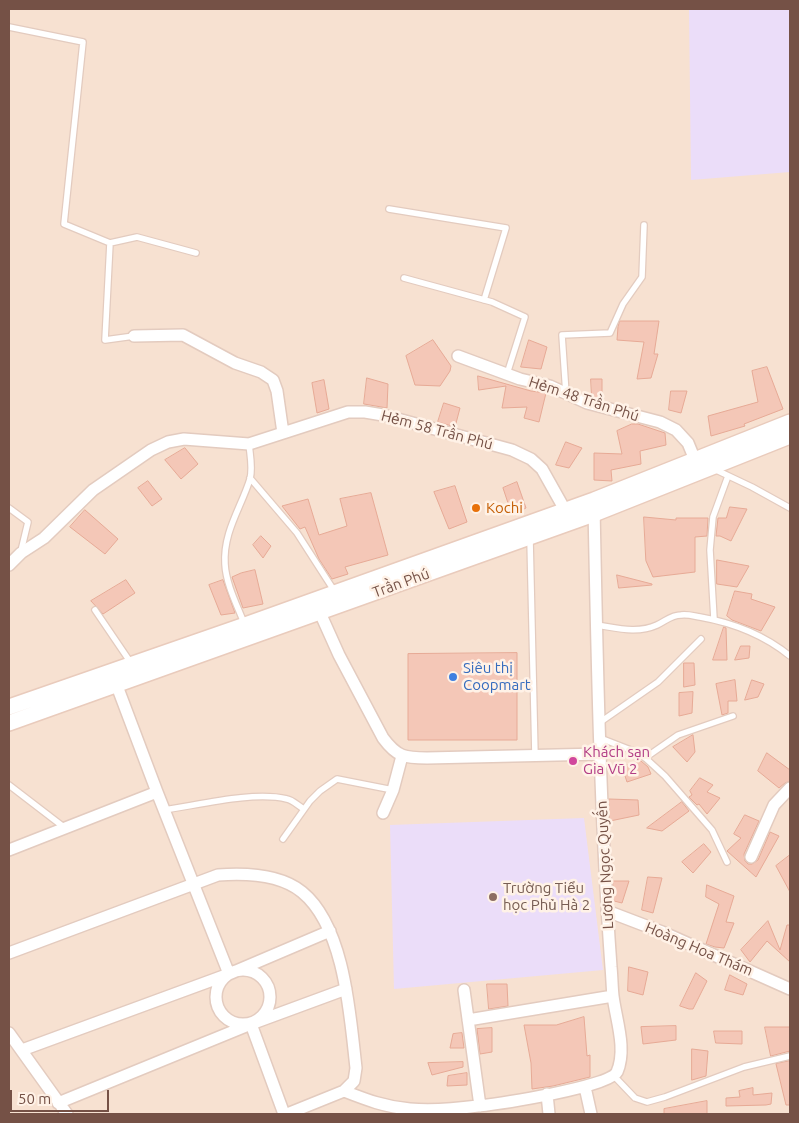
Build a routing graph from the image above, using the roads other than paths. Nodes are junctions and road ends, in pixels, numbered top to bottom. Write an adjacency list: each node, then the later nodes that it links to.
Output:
1 (9, 27): 4 (lane)
2 (389, 209): 7 (lane)
3 (644, 225): 11 (lane)
4 (110, 243): 5 (lane); 8 (lane)
5 (196, 253)
6 (404, 278): 7 (lane)
7 (484, 300): 10 (lane)
8 (134, 336): 13 (street)
9 (458, 356): 10 (street, Hẻm 48 Trần Phú)
10 (507, 374): 11 (street, Hẻm 48 Trần Phú)
11 (566, 394): 16 (street, Hẻm 48 Trần Phú)
12 (790, 422): 16 (main road, Trần Phú)
13 (283, 433): 15 (street, Hẻm 58 Trần Phú); 23 (street, Hẻm 58 Trần Phú)
14 (790, 436): 17 (main road, Trần Phú)
15 (249, 444): 19 (lane); 25 (street)
16 (695, 460): 17 (lane); 20 (main road, Trần Phú)
17 (711, 467): 18 (lane); 20 (main road, Trần Phú)
18 (728, 476): 22 (lane); 30 (lane)
19 (250, 478): 27 (lane); 32 (lane)
20 (594, 507): 23 (main road, Trần Phú); 24 (main road, Trần Phú); 31 (street, Lương Ngọc Quyến)
21 (9, 508): 25 (lane)
22 (790, 508)
23 (565, 510): 24 (main road, Trần Phú)
24 (530, 529): 27 (main road, Trần Phú); 28 (main road, Trần Phú); 44 (lane)
25 (21, 554): 26 (street)
26 (9, 564)
27 (335, 592): 28 (main road, Trần Phú)
28 (317, 606): 32 (main road, Trần Phú); 36 (main road, Trần Phú); 43 (street)
29 (95, 610): 35 (lane)
30 (714, 619): 31 (lane); 34 (lane)
31 (597, 625): 40 (street, Lương Ngọc Quyến)
32 (245, 626): 35 (main road, Trần Phú)
33 (702, 639): 40 (lane)
34 (790, 656)
35 (132, 664): 36 (main road, Trần Phú)
36 (114, 678): 37 (main road, Trần Phú); 39 (main road, Trần Phú); 49 (street)
37 (9, 708)
38 (732, 716): 45 (lane)
39 (9, 722)
40 (599, 723): 41 (street, Lương Ngọc Quyến)
41 (600, 738): 42 (street, Lương Ngọc Quyến); 45 (lane)
42 (600, 754): 44 (street); 59 (street, Lương Ngọc Quyến)
43 (402, 756): 44 (street); 48 (street)
44 (535, 756)
45 (645, 758): 57 (lane)
46 (9, 785): 53 (lane)
47 (790, 788): 56 (street)
48 (393, 790): 50 (lane); 52 (street)
49 (157, 792): 51 (street); 53 (street)
50 (304, 809): 51 (lane); 54 (lane)
51 (164, 810): 58 (street)
52 (383, 813)
53 (65, 828): 55 (street)
54 (283, 839)
55 (9, 850)
56 (751, 857)
57 (727, 862)
58 (194, 883): 60 (street); 61 (street); 62 (street)
59 (607, 911): 65 (street, Hoàng Hoa Thám); 66 (street, Lương Ngọc Quyến)
60 (330, 931): 62 (street); 63 (street)
61 (9, 953)
62 (229, 974): 68 (street); 68 (street); 70 (street)
63 (346, 989): 68 (street); 74 (street)
64 (464, 990): 67 (street)
65 (790, 990)
66 (613, 996): 67 (street); 72 (street, Lương Ngọc Quyến)
67 (468, 1020): 77 (street)
68 (251, 1024): 76 (street); 79 (street)
69 (9, 1033): 70 (street)
70 (22, 1050): 76 (street)
71 (790, 1056): 72 (lane)
72 (614, 1076): 73 (street)
73 (585, 1088): 75 (street); 81 (street)
74 (344, 1091): 77 (street); 79 (street)
75 (547, 1094): 77 (street); 80 (street)
76 (58, 1102): 78 (street)
77 (480, 1106)
78 (67, 1114)
79 (285, 1114)
80 (549, 1114)
81 (591, 1114)

